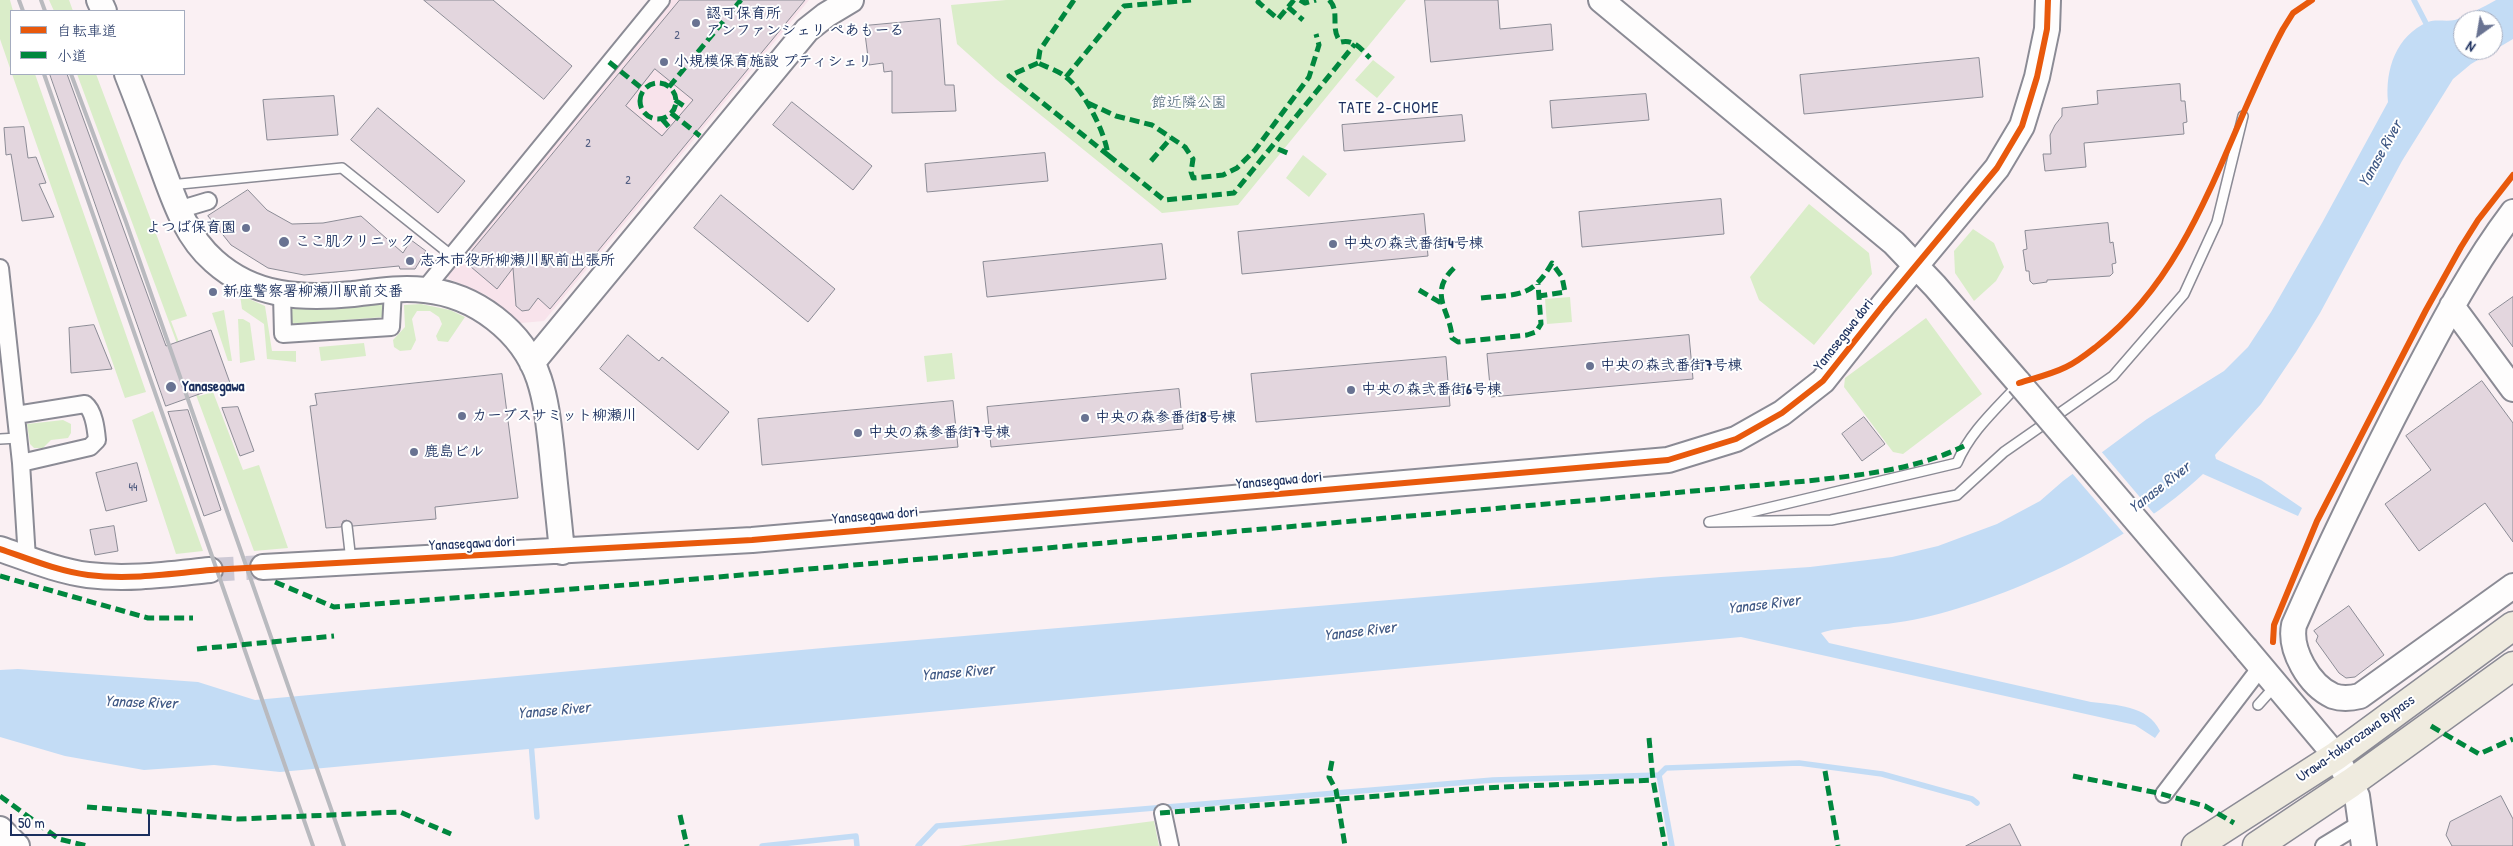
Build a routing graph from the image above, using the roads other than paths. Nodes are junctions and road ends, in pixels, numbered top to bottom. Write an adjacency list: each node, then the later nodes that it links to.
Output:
1 (661, 0): 11 (street)
2 (1602, 0): 12 (street)
3 (2048, 0): 12 (street, Yanasegawa dori)
4 (844, 2): 18 (street)
5 (127, 75): 7 (street)
6 (2243, 116): 19 (lane)
7 (169, 185): 9 (street); 11 (lane)
8 (208, 201): 9 (street)
9 (178, 210): 16 (street)
10 (2513, 212): 17 (street)
11 (451, 255): 15 (street)
12 (1916, 266): 19 (street); 27 (street, Yanasegawa dori)
13 (0, 277): 21 (street)
14 (392, 290): 15 (street); 16 (street); 16 (street)
15 (424, 290): 18 (street)
16 (282, 295)
17 (2452, 306): 20 (street); 32 (street)
18 (532, 363): 27 (street)
19 (2019, 382): 35 (street, bridge)
20 (2513, 389)
21 (16, 415): 22 (street); 24 (street)
22 (18, 438): 23 (lane); 24 (street)
23 (0, 440)
24 (21, 463): 28 (street)
25 (347, 526): 29 (lane)
26 (0, 549): 28 (street)
27 (562, 552): 29 (street, Yanasegawa dori)
28 (27, 559): 31 (street)
29 (352, 563): 30 (street, Yanasegawa dori)
30 (263, 567)
31 (210, 570)
32 (2513, 586)
33 (2513, 626): 38 (highway, Urawa-tokorozawa Bypass)
34 (2513, 666): 39 (highway)
35 (2261, 667): 36 (street); 40 (street)
36 (2276, 685): 37 (lane); 38 (street)
37 (2258, 705)
38 (2336, 756): 39 (street); 46 (highway, Urawa-tokorozawa Bypass)
39 (2351, 784): 43 (street); 47 (highway)
40 (2164, 794)
41 (1164, 813): 45 (street)
42 (0, 830): 44 (street)
43 (2362, 835): 48 (street)
44 (17, 846)
45 (1170, 846)
46 (2196, 846)
47 (2257, 846)
48 (2324, 846)

